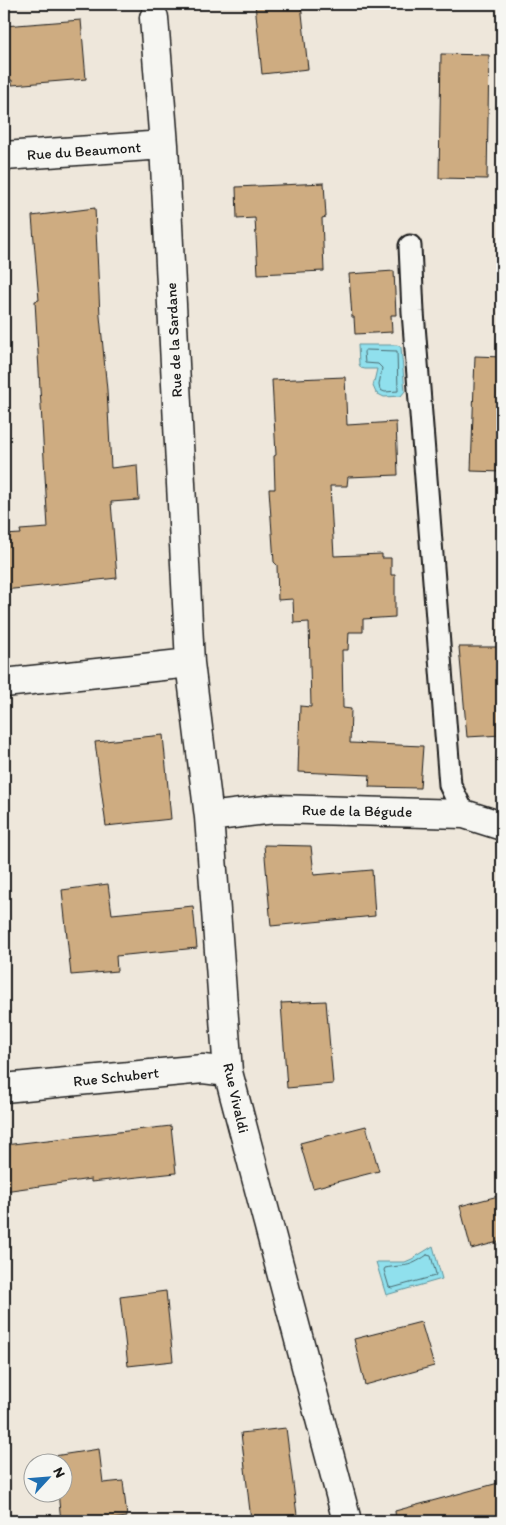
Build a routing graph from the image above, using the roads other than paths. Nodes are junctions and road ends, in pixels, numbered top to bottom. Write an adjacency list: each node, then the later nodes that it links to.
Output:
1 (154, 18): 2 (street, Rue de la Sardane)
2 (164, 145): 3 (street, Rue du Beaumont); 5 (street, Rue de la Sardane)
3 (4, 156)
4 (410, 246): 7 (lane)
5 (190, 662): 6 (street); 8 (street, Rue Vivaldi)
6 (4, 683)
7 (464, 814): 8 (street, Rue de la Bégude); 9 (street, Rue de la Bégude)
8 (209, 817): 10 (street, Rue Vivaldi)
9 (502, 826)
10 (228, 1072): 11 (street, Rue Schubert); 12 (street, Rue Vivaldi)
11 (4, 1088)
12 (347, 1521)

